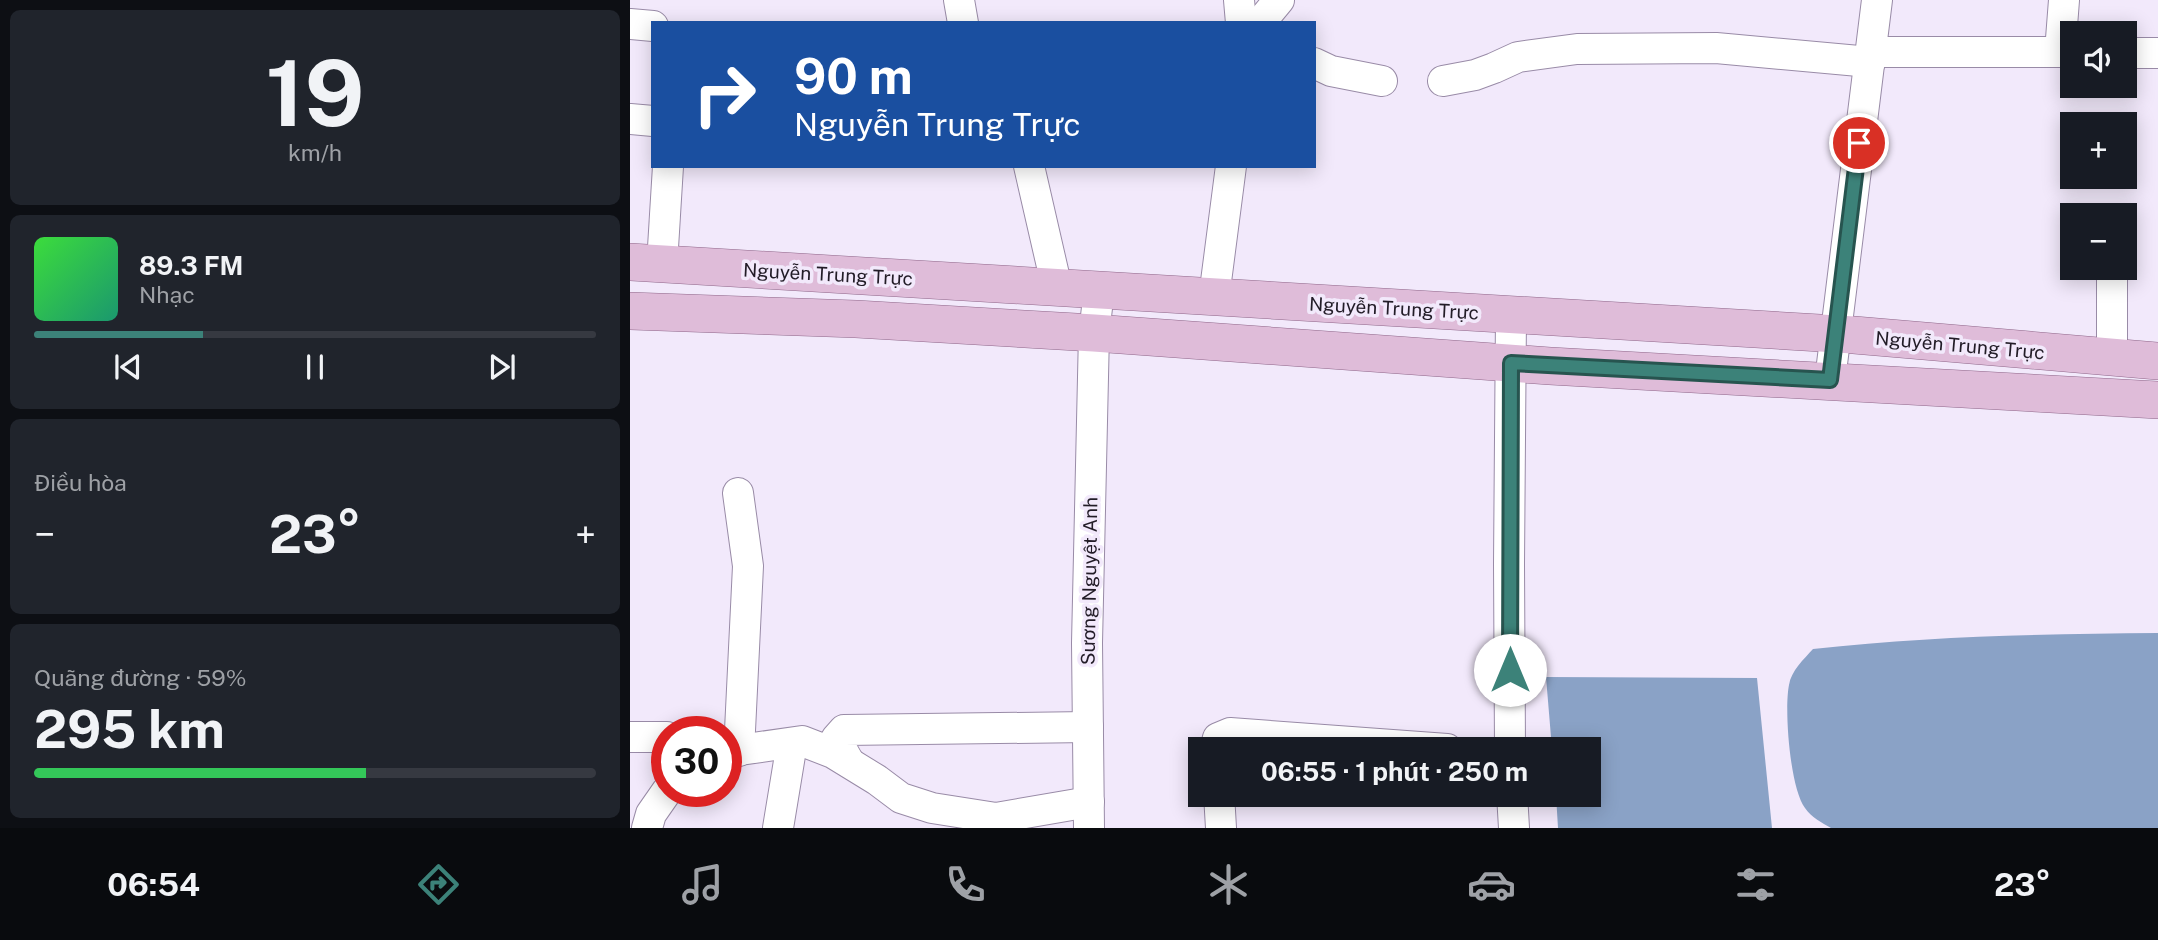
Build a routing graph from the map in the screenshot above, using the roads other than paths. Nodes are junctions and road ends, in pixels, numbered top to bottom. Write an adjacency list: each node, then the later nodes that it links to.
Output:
1 (959, 0): 6 (street)
2 (1239, 0): 7 (street)
3 (1279, 0): 8 (street)
4 (1877, 0): 15 (street)
5 (2064, 0): 9 (street)
6 (963, 21)
7 (1241, 21)
8 (1262, 21)
9 (2065, 21)
10 (630, 24): 11 (street)
11 (651, 26)
12 (2060, 52): 15 (street)
13 (2137, 53): 14 (street)
14 (2158, 53)
15 (1870, 57): 18 (street); 33 (street)
16 (1316, 64): 17 (street)
17 (1382, 80)
18 (1443, 81)
19 (630, 119): 20 (street)
20 (651, 121)
21 (668, 168): 24 (street)
22 (1029, 168): 26 (street)
23 (1231, 168): 28 (street)
24 (646, 263): 26 (main road, Nguyễn Trung Trực)
25 (2112, 280): 34 (street)
26 (1057, 288): 27 (main road, Nguyễn Trung Trực); 31 (main road)
27 (1099, 290): 28 (main road, Nguyễn Trung Trực); 32 (street, Sương Nguyệt Anh)
28 (1214, 297): 30 (main road, Nguyễn Trung Trực)
29 (630, 311): 31 (main road)
30 (1511, 315): 33 (main road, Nguyễn Trung Trực); 36 (street)
31 (1051, 331): 32 (main road)
32 (1094, 333): 36 (main road); 41 (street, Sương Nguyệt Anh)
33 (1835, 334): 34 (main road, Nguyễn Trung Trực); 37 (street)
34 (2112, 359): 35 (main road, Nguyễn Trung Trực)
35 (2158, 361)
36 (1511, 363): 37 (main road); 46 (street)
37 (1830, 380): 38 (main road)
38 (2158, 400)
39 (738, 494): 40 (street)
40 (736, 716)
41 (1088, 727): 49 (street); 53 (street, Sương Nguyệt Anh)
42 (630, 737): 43 (street)
43 (651, 737)
44 (1220, 737): 45 (street)
45 (1284, 737)
46 (1510, 737)
47 (792, 743): 48 (street); 49 (street); 55 (street)
48 (742, 750)
49 (849, 762): 53 (street)
50 (656, 807): 54 (street)
51 (1220, 807): 56 (street)
52 (1513, 807): 57 (street)
53 (1089, 815)
54 (647, 828)
55 (778, 828)
56 (1221, 828)
57 (1514, 828)

